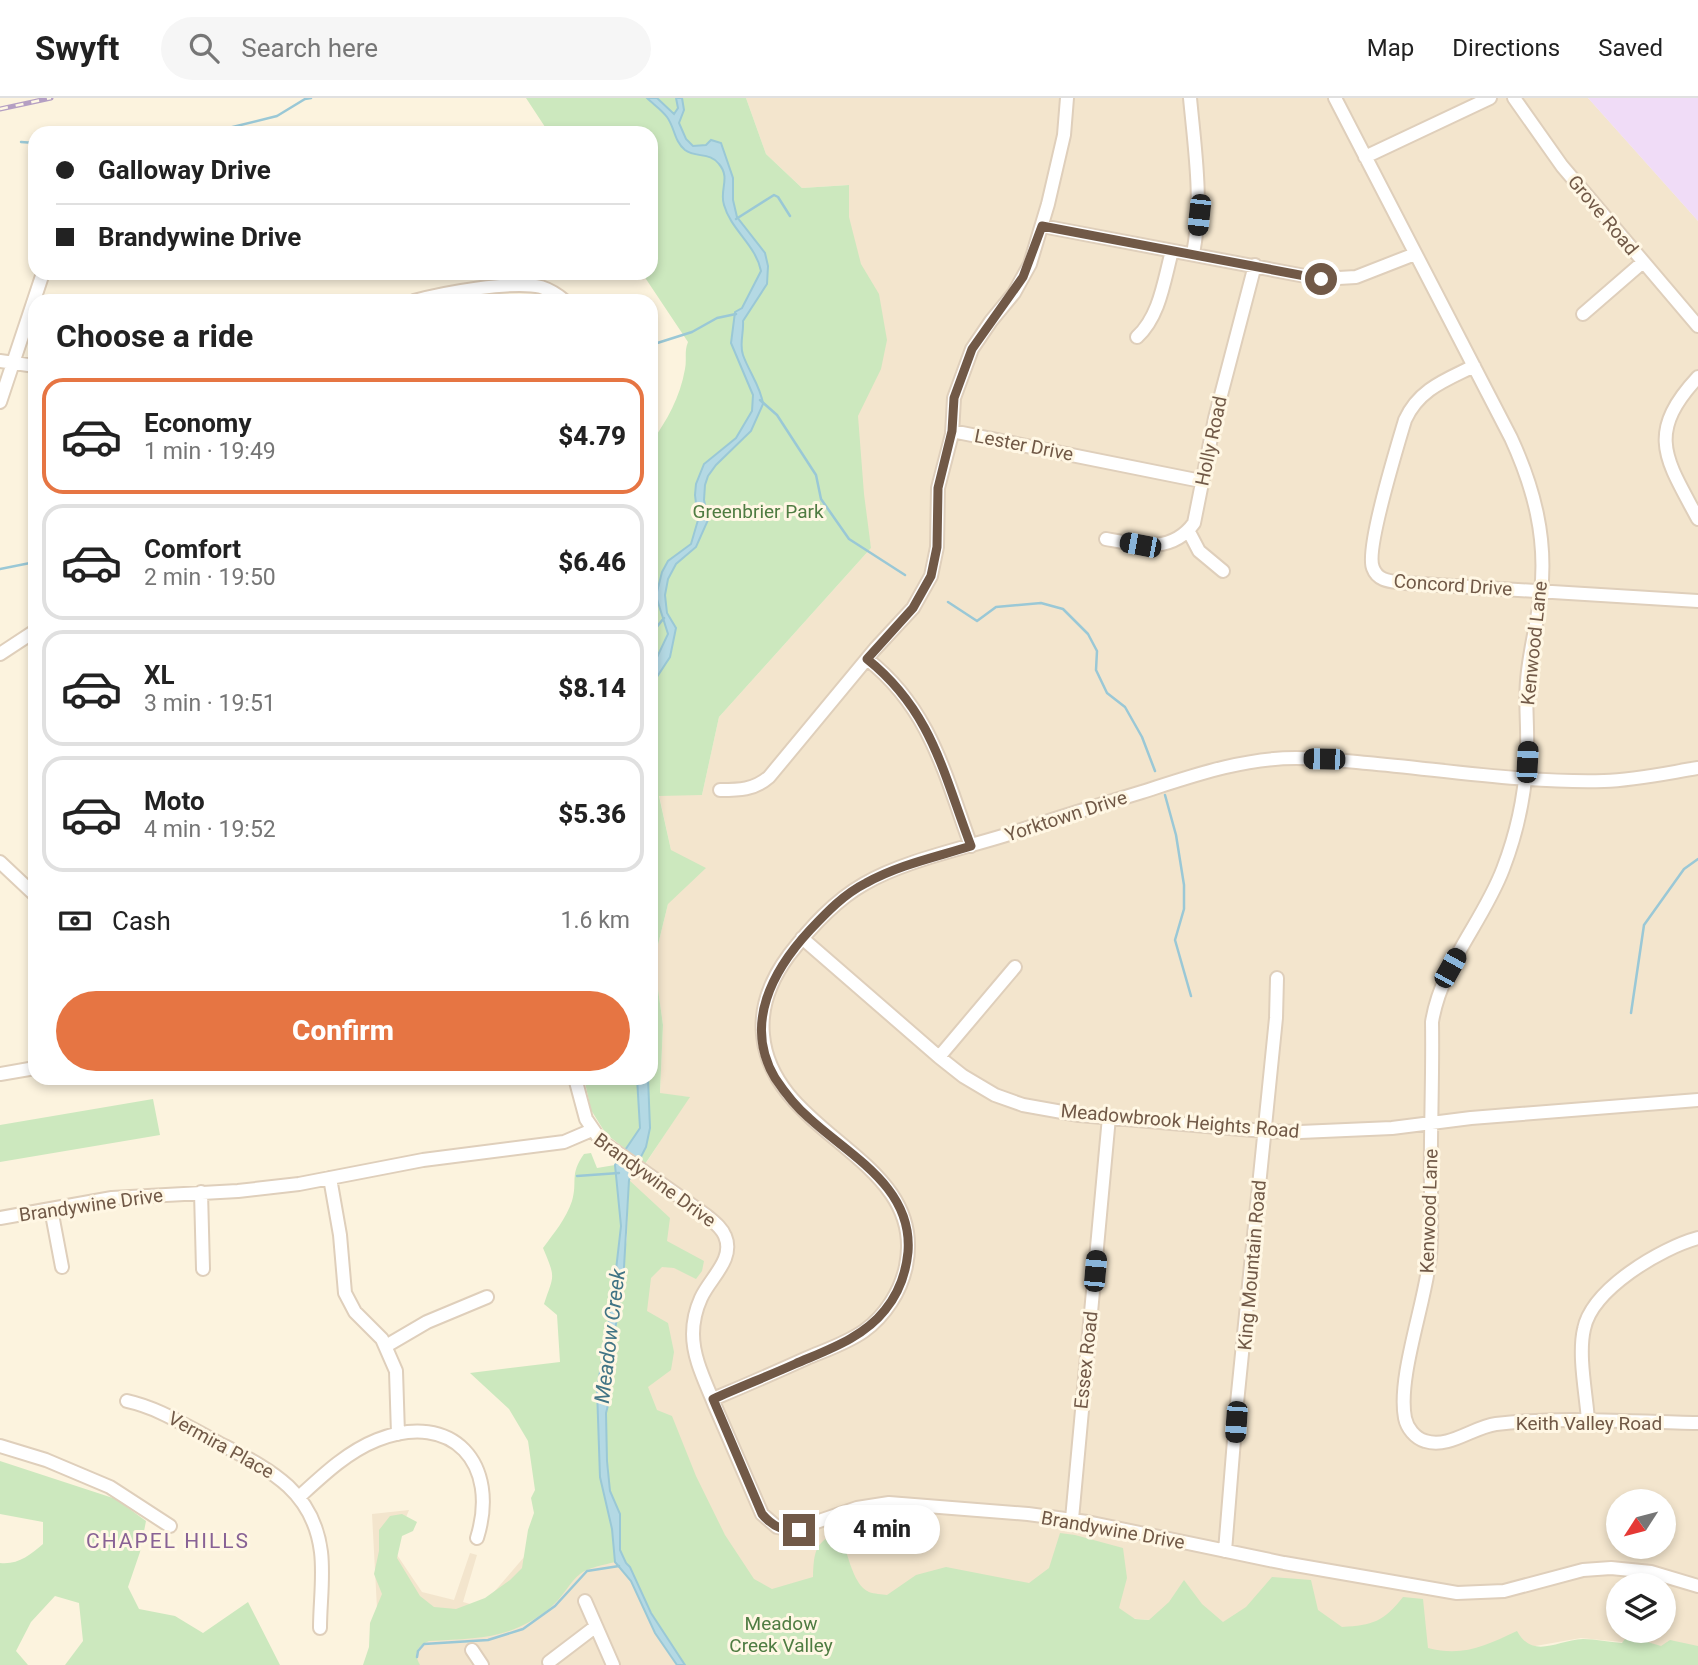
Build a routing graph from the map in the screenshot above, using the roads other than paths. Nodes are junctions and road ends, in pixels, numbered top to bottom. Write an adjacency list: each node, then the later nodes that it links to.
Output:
1 (1067, 98): 7 (street, Lester Drive)
2 (1190, 98): 9 (street)
3 (1335, 98): 6 (street, Kenwood Lane)
4 (1490, 98): 6 (street)
5 (1514, 98): 11 (street, Grove Road)
6 (1365, 157): 10 (street, Kenwood Lane)
7 (1042, 226): 8 (street); 26 (street, Lester Drive)
8 (1172, 251): 9 (street); 20 (street)
9 (1193, 254): 12 (street)
10 (1415, 254): 12 (street); 23 (street, Kenwood Lane)
11 (1643, 262): 18 (street); 19 (street, Grove Road)
12 (1255, 265): 27 (street, Holly Road)
13 (510, 280): 14 (street)
14 (510, 287): 15 (street); 16 (street)
15 (444, 294)
16 (557, 294)
17 (28, 310): 21 (street)
18 (1583, 314)
19 (1698, 326)
20 (1137, 337)
21 (7, 362): 22 (street); 25 (street)
22 (28, 365)
23 (1474, 366): 32 (street, Kenwood Lane); 32 (street, Concord Drive)
24 (1698, 377): 28 (street)
25 (0, 402)
26 (952, 431): 27 (street, Lester Drive); 36 (street)
27 (1201, 481): 29 (street, Holly Road)
28 (1698, 519)
29 (1188, 530): 30 (street); 31 (street)
30 (1105, 538)
31 (1223, 571)
32 (1541, 591): 33 (street, Concord Drive); 38 (street, Kenwood Lane)
33 (1698, 601)
34 (28, 636): 35 (street)
35 (0, 654)
36 (867, 659): 39 (street); 40 (street)
37 (1698, 768): 38 (street, Yorktown Drive)
38 (1526, 778): 40 (street, Yorktown Drive); 52 (street, Kenwood Lane)
39 (720, 789)
40 (971, 846): 43 (street, Yorktown Drive)
41 (0, 862): 42 (street)
42 (28, 884)
43 (802, 939): 46 (street, Meadowbrook Heights Road); 64 (street, Yorktown Drive)
44 (1015, 967): 46 (street)
45 (1278, 978): 54 (street, King Mountain Road)
46 (939, 1057): 51 (street, Meadowbrook Heights Road)
47 (28, 1069): 48 (street)
48 (0, 1074)
49 (576, 1085): 53 (street)
50 (1698, 1100): 52 (street, Meadowbrook Heights Road)
51 (1109, 1117): 54 (street, Meadowbrook Heights Road); 72 (street, Essex Road)
52 (1432, 1123): 54 (street, Meadowbrook Heights Road); 68 (street, Kenwood Lane)
53 (592, 1130): 55 (street, Brandywine Drive); 64 (street, Brandywine Drive)
54 (1264, 1131): 75 (street, King Mountain Road)
55 (330, 1178): 56 (street, Brandywine Drive); 63 (street)
56 (201, 1192): 57 (street, Brandywine Drive); 61 (street)
57 (51, 1209): 58 (street, Brandywine Drive); 60 (street)
58 (0, 1218)
59 (1698, 1238): 66 (street)
60 (62, 1267)
61 (203, 1269)
62 (487, 1297): 63 (street)
63 (386, 1346): 69 (street)
64 (713, 1399): 72 (street, Brandywine Drive)
65 (127, 1401): 71 (street, Vermira Place)
66 (1588, 1420): 67 (street, Keith Valley Road); 68 (street, Keith Valley Road)
67 (1698, 1423)
68 (1407, 1424)
69 (398, 1434): 71 (street); 74 (street)
70 (0, 1446): 73 (street)
71 (299, 1497): 79 (street, Vermira Place)
72 (1072, 1519): 75 (street, Brandywine Drive)
73 (170, 1526)
74 (477, 1538)
75 (1225, 1551): 76 (street, Brandywine Drive)
76 (1698, 1586)
77 (585, 1601): 78 (street)
78 (595, 1627): 81 (street); 83 (street)
79 (320, 1628)
80 (472, 1650): 82 (street)
81 (549, 1662)
82 (482, 1665)
83 (612, 1665)

